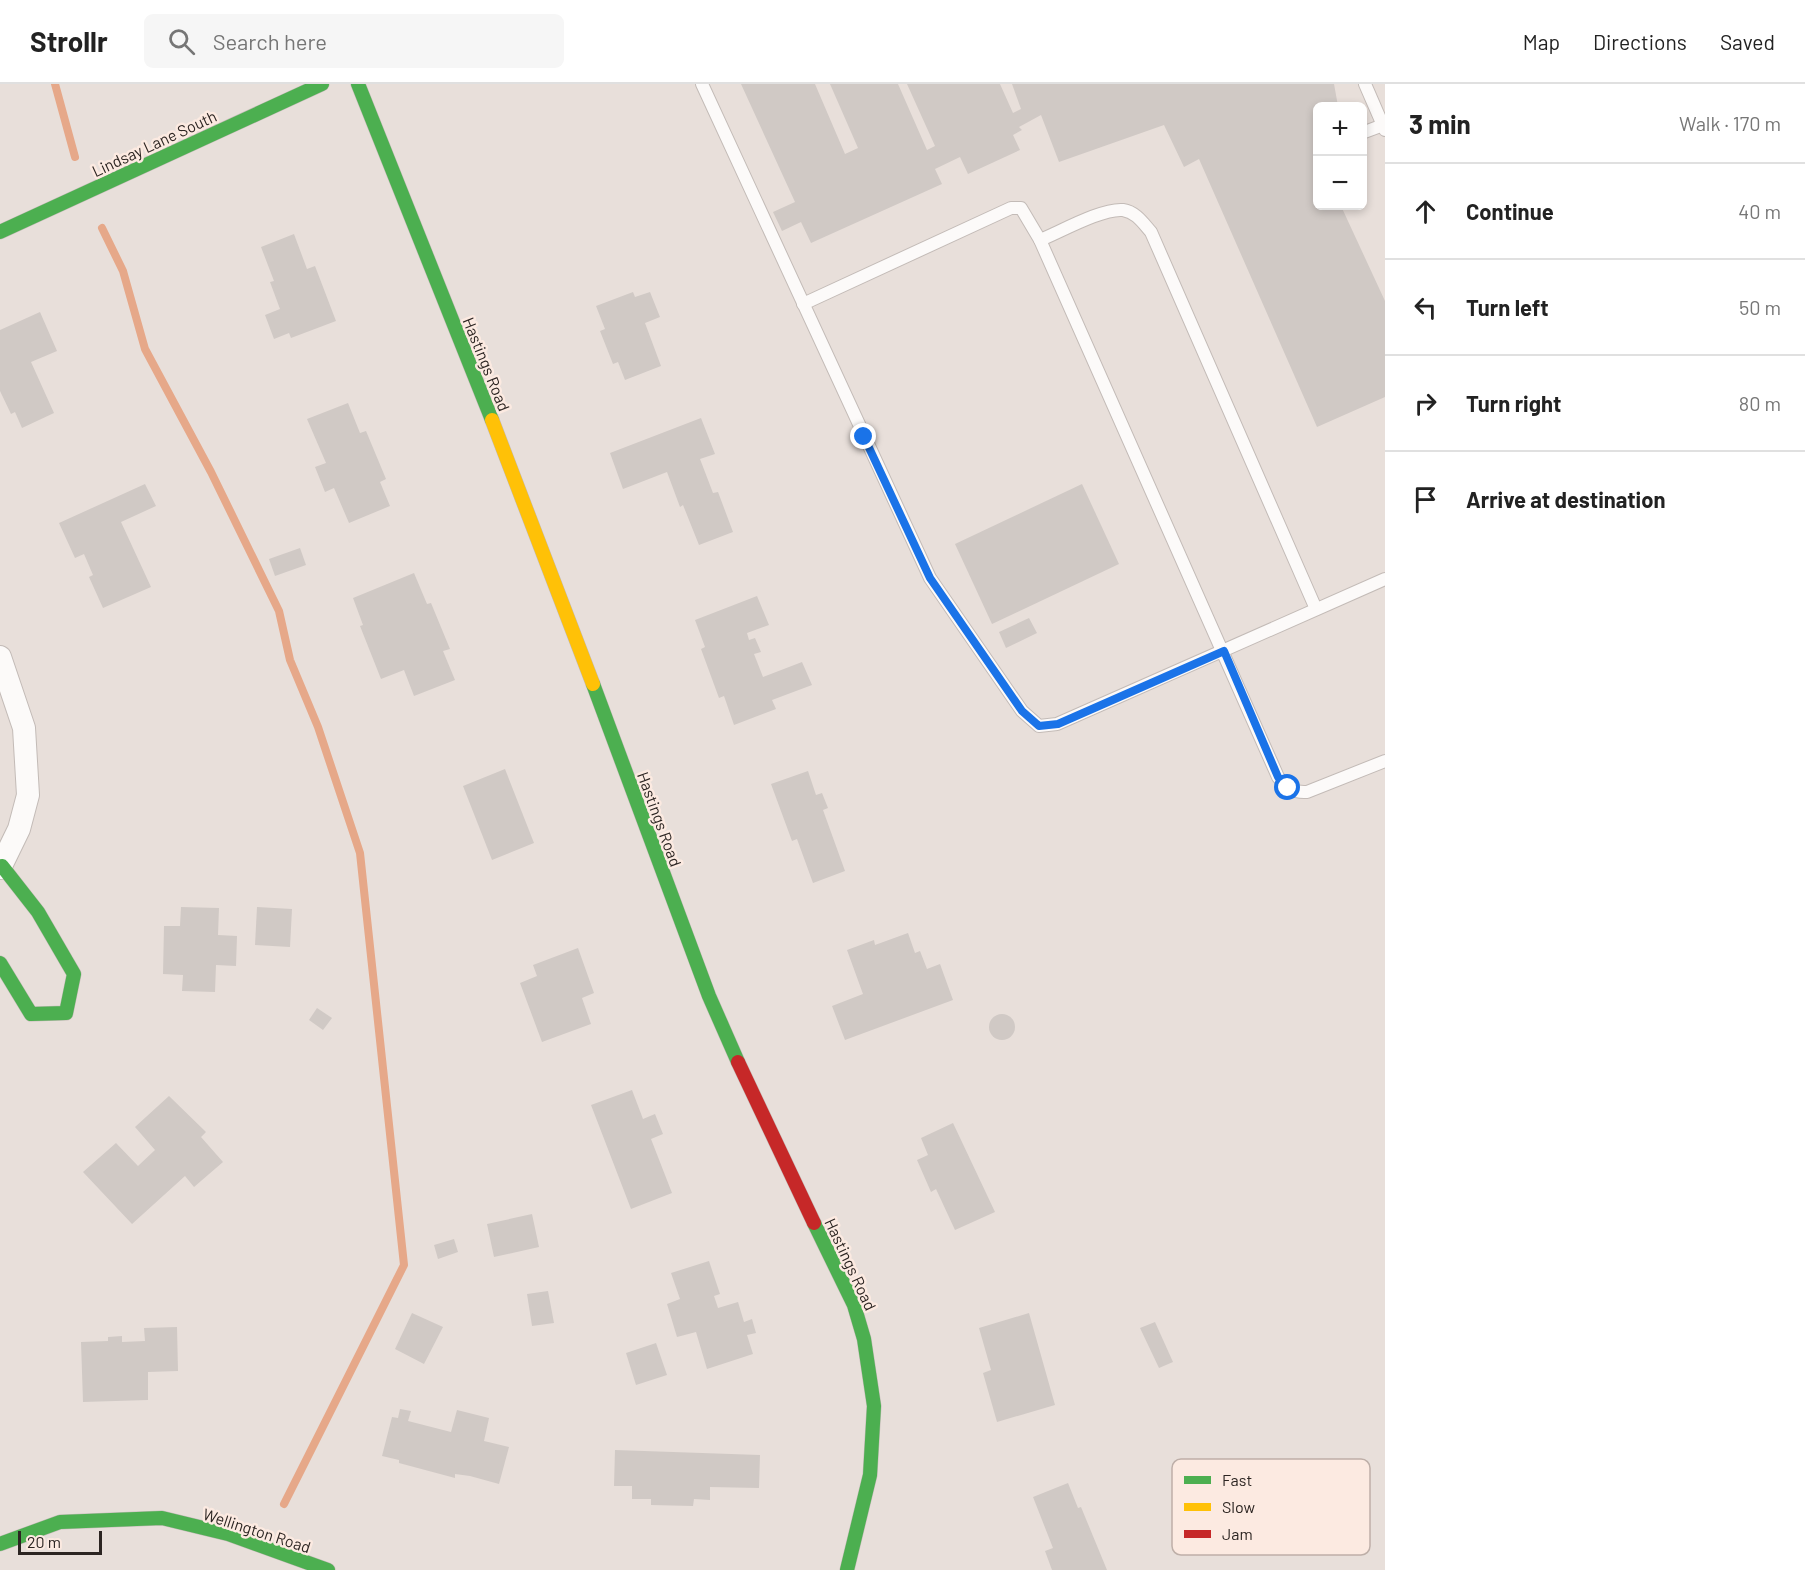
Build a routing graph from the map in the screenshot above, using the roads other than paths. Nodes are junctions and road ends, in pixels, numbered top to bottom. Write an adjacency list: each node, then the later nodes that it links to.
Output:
1 (322, 84): 7 (street, Lindsay Lane South)
2 (358, 84): 19 (street, Hastings Road)
3 (702, 84): 9 (lane)
4 (1365, 84): 5 (lane)
5 (1384, 127): 6 (lane)
6 (1367, 132)
7 (0, 232)
8 (1040, 240): 9 (lane); 11 (lane); 12 (lane)
9 (803, 304): 12 (lane)
10 (1385, 579): 11 (lane)
11 (1316, 609): 12 (lane)
12 (1224, 651): 14 (lane)
13 (0, 657): 15 (street)
14 (1385, 761)
15 (1, 867): 16 (street)
16 (0, 963)
17 (0, 1544): 18 (street, Wellington Road)
18 (328, 1570)
19 (847, 1570)

